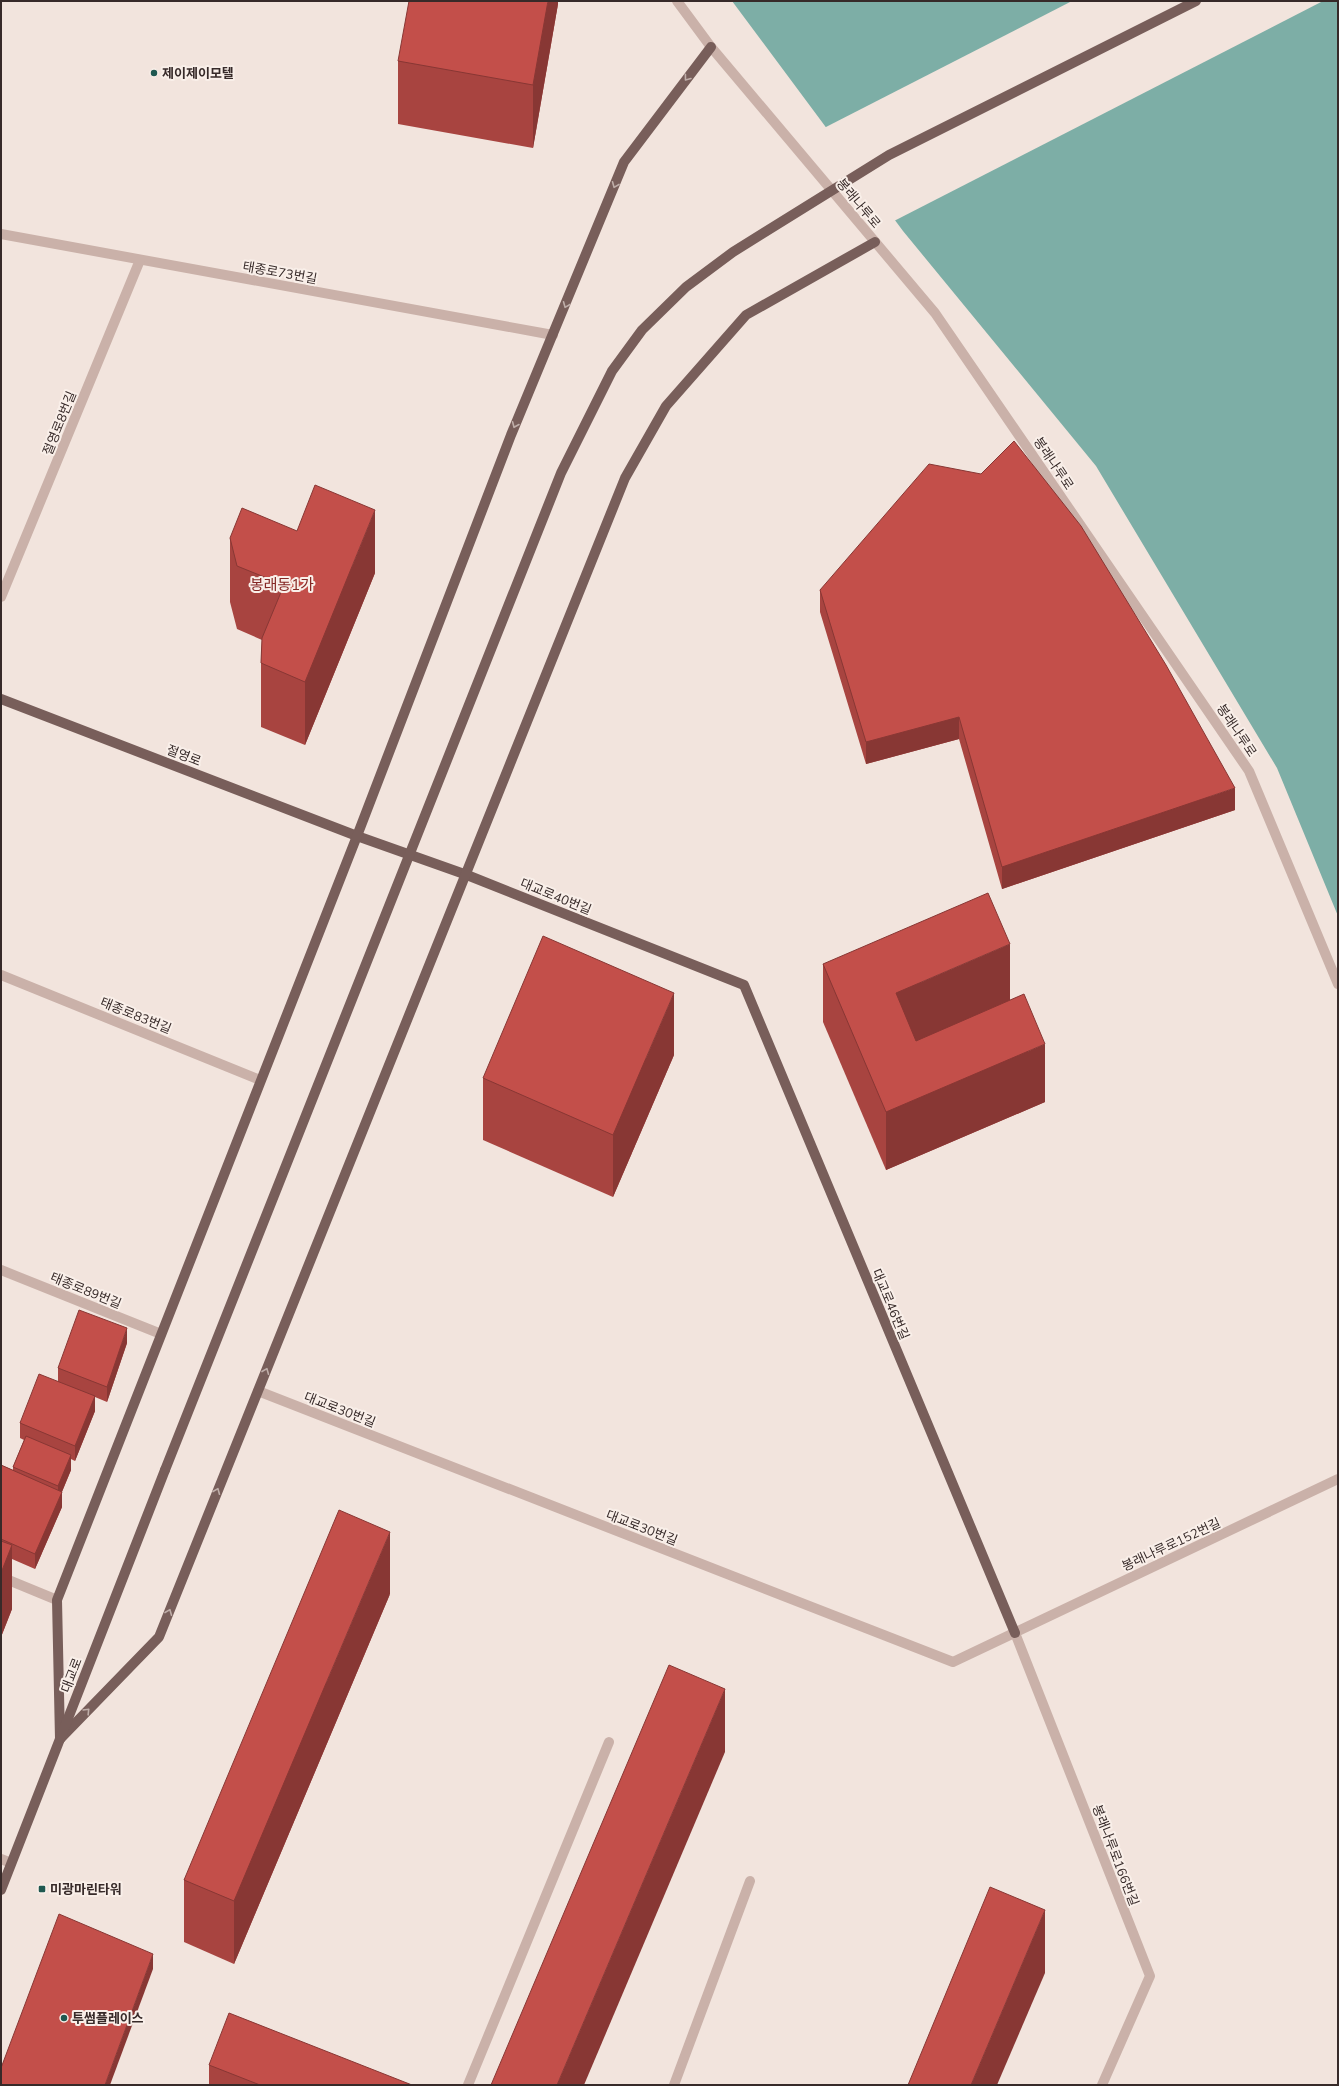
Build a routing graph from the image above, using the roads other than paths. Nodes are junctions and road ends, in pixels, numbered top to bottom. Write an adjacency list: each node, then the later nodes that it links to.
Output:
1 (677, 1): 3 (street, 봉래나루로)
2 (1196, 1): 23 (main road, 대교로, bridge)
3 (711, 47): 5 (street, 봉래나루로); 7 (main road, one-way to 7)
4 (1, 234): 6 (street, 태종로73번길)
5 (875, 242): 11 (main road); 13 (street, 봉래나루로)
6 (140, 260): 7 (street, 태종로73번길); 8 (street, 절영로8번길)
7 (553, 335): 10 (main road, one-way to 10)
8 (1, 597)
9 (1, 699): 10 (main road, 절영로)
10 (357, 836): 11 (main road, 대교로40번길); 15 (main road)
11 (467, 874): 14 (main road, 대교로40번길); 18 (main road, one-way to 11)
12 (1, 974): 15 (street, 태종로83번길)
13 (1338, 984)
14 (744, 985): 22 (main road, 대교로46번길)
15 (260, 1080): 17 (main road)
16 (1, 1270): 17 (street, 태종로89번길)
17 (161, 1334): 21 (main road)
18 (258, 1391): 22 (street, 대교로30번길); 23 (main road, one-way to 18)
19 (1338, 1479): 22 (street, 봉래나루로152번길)
20 (1, 1577): 21 (street)
21 (57, 1600): 23 (main road)
22 (1015, 1633): 31 (street, 봉래나루로166번길)
23 (60, 1739): 26 (main road, 대교로)
24 (609, 1742): 29 (street)
25 (1, 1859): 26 (street)
26 (11, 1863): 28 (main road, 대교로)
27 (750, 1880): 30 (street)
28 (1, 1890)
29 (468, 2085)
30 (674, 2085)
31 (1102, 2085)

